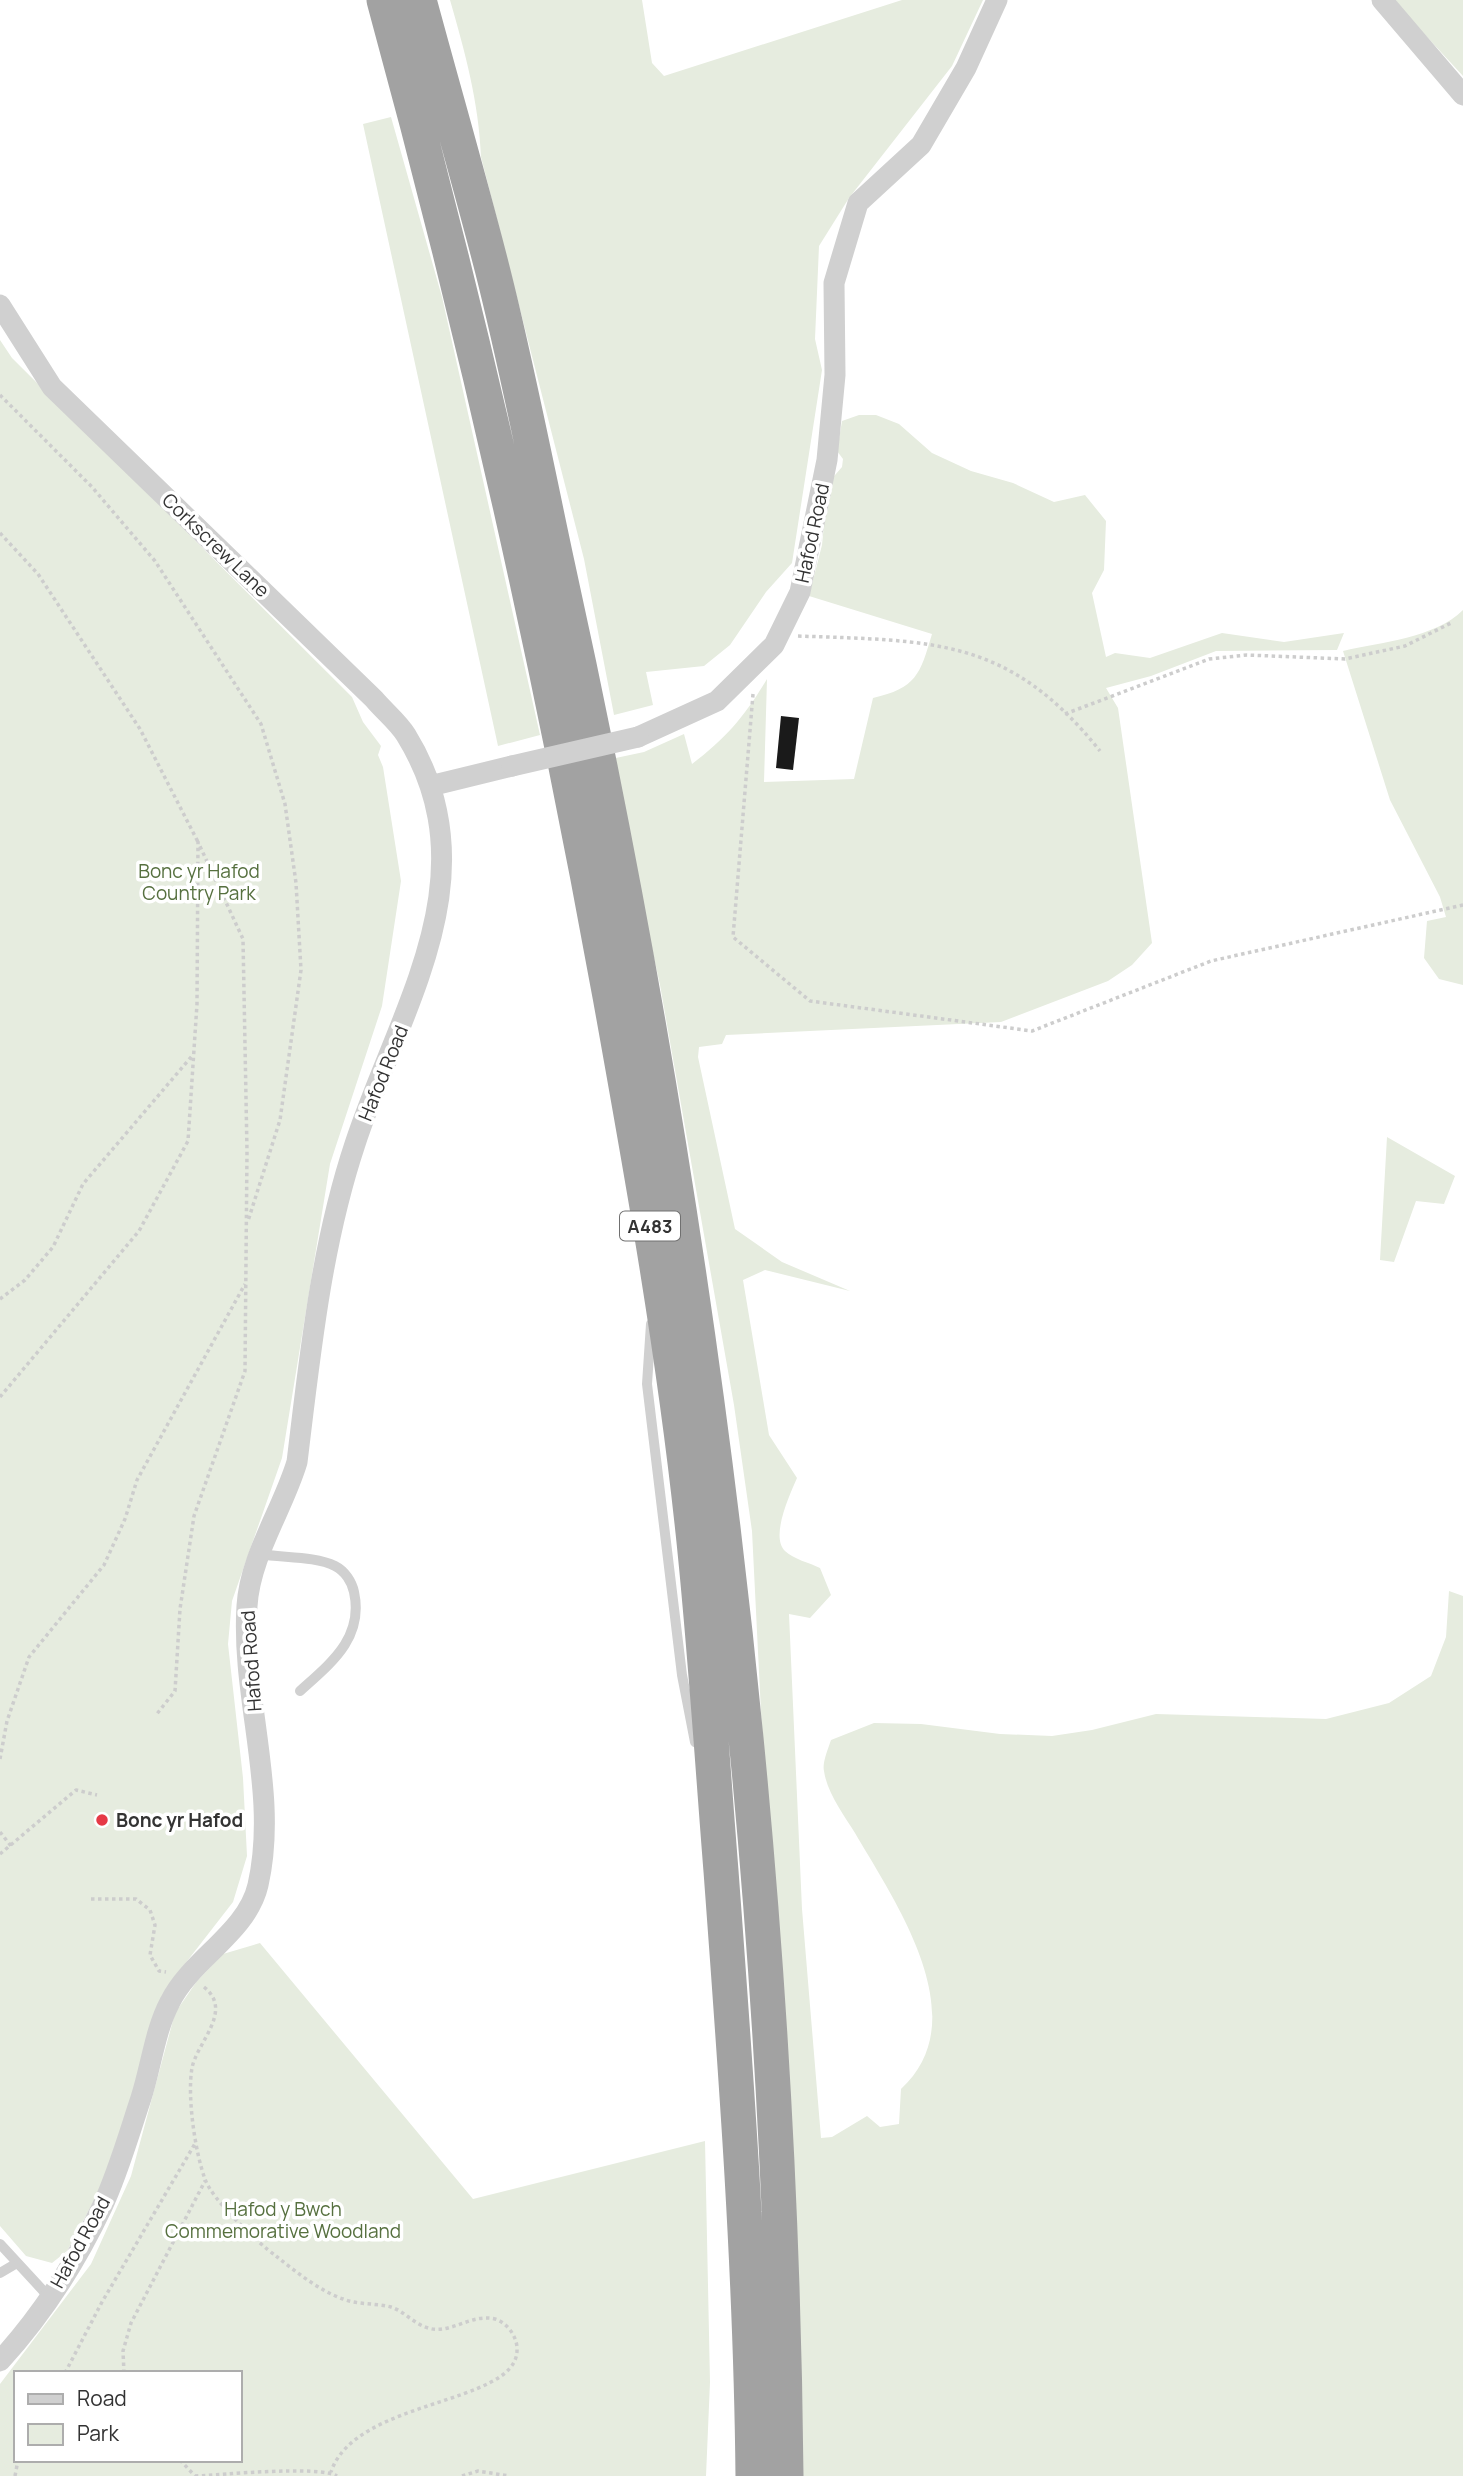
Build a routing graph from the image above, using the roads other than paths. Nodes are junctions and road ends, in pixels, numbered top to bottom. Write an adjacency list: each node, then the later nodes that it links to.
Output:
1 (384, 0): 8 (highway, A483)
2 (419, 0): 20 (highway, A483)
3 (997, 0): 7 (street, Hafod Road, bridge)
4 (1382, 0): 5 (street)
5 (1463, 95)
6 (0, 305): 7 (street, Corkscrew Lane)
7 (430, 786): 9 (street, Hafod Road)
8 (656, 1257): 11 (lane); 13 (highway, A483)
9 (260, 1554): 10 (lane); 17 (street, Hafod Road)
10 (300, 1691)
11 (697, 1752)
12 (700, 1765): 13 (lane)
13 (721, 1868): 19 (highway, A483)
14 (1, 2247): 15 (lane)
15 (17, 2263): 16 (lane); 17 (lane)
16 (0, 2273)
17 (49, 2297): 18 (street, Hafod Road)
18 (0, 2361)
19 (752, 2476)
20 (786, 2476)

